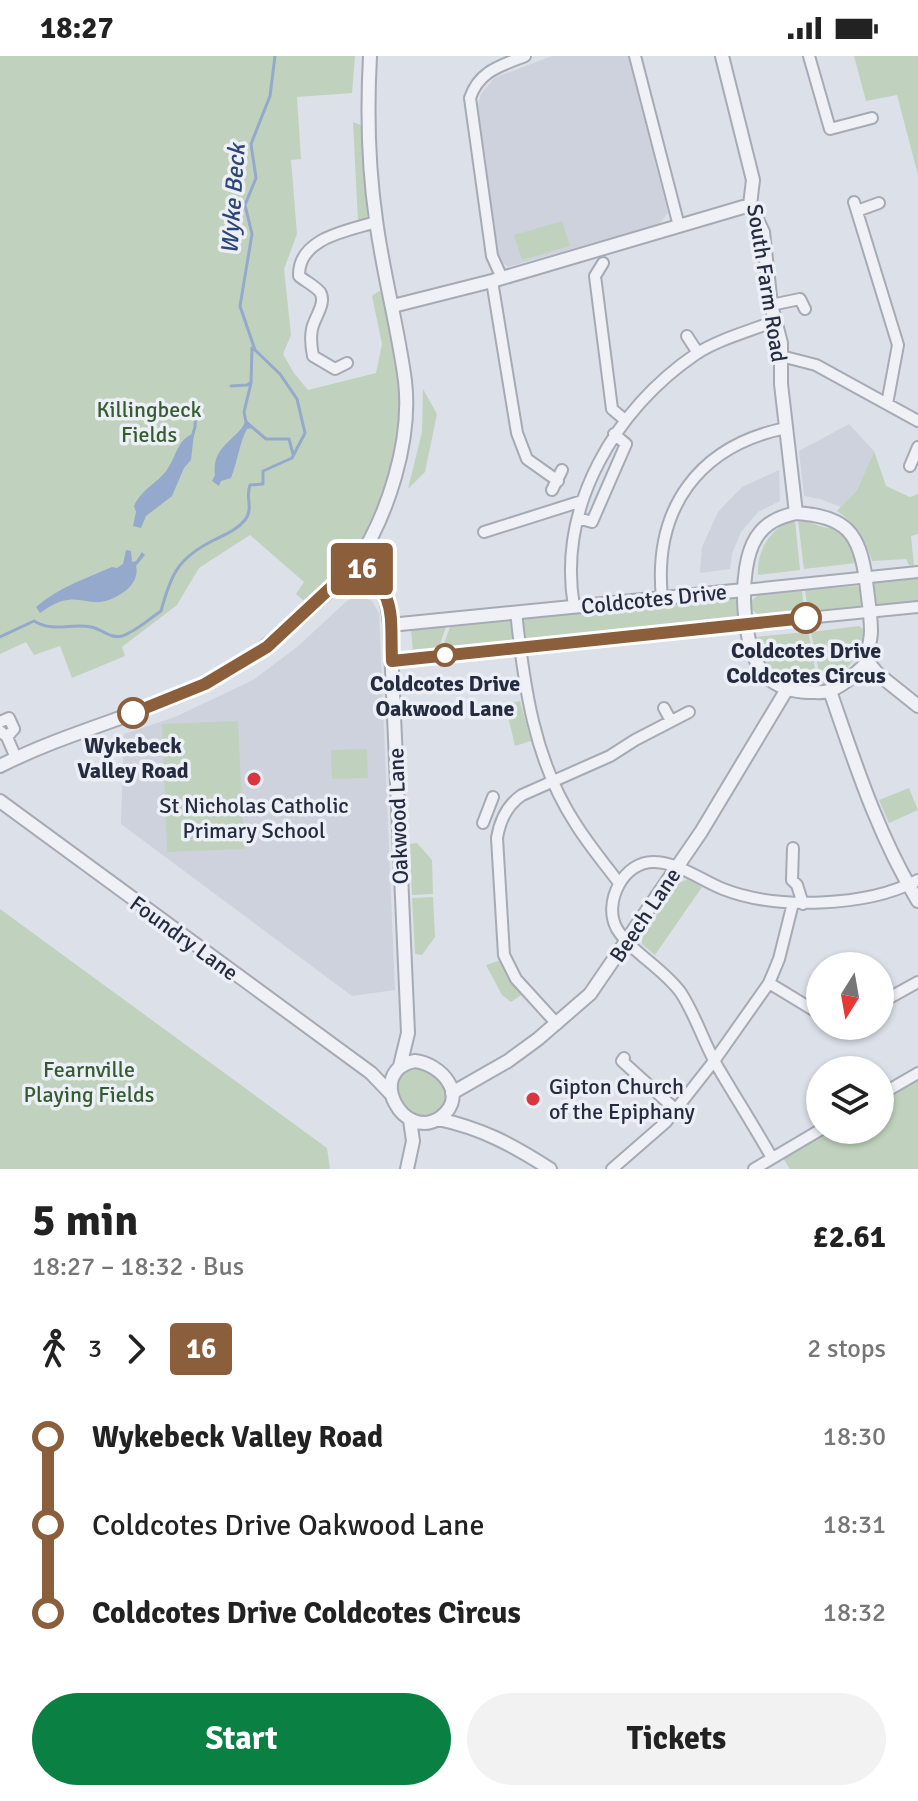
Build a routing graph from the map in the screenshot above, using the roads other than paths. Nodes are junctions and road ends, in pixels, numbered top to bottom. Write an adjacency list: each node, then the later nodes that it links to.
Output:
1 (370, 56): 9 (street)
2 (525, 56): 14 (street)
3 (635, 56): 10 (street)
4 (722, 56): 8 (street, South Farm Road)
5 (809, 56): 6 (street)
6 (872, 118)
7 (879, 203): 23 (street)
8 (750, 205): 10 (street); 15 (street, South Farm Road)
9 (376, 222): 16 (street); 22 (street)
10 (679, 226): 14 (street)
11 (603, 263): 13 (street)
12 (583, 268): 13 (street)
13 (595, 276): 24 (street)
14 (497, 280): 16 (street); 30 (street)
15 (771, 305): 17 (street); 18 (street, South Farm Road)
16 (393, 306): 35 (street)
17 (805, 309)
18 (775, 321): 20 (street); 21 (street, South Farm Road)
19 (687, 336): 20 (street)
20 (698, 353): 24 (street)
21 (781, 356): 23 (street); 26 (street, South Farm Road)
22 (347, 363)
23 (887, 404): 25 (street)
24 (625, 420): 27 (street)
25 (918, 421)
26 (786, 428): 32 (street, South Farm Road); 39 (street)
27 (614, 434): 31 (street); 33 (street)
28 (918, 447): 29 (street)
29 (910, 466)
30 (557, 480)
31 (582, 501): 33 (street); 34 (street)
32 (796, 513): 37 (street); 38 (street)
33 (578, 518): 40 (street)
34 (484, 532)
35 (356, 564): 45 (street, Oakwood Lane); 57 (street)
36 (918, 572): 37 (street, Coldcotes Drive)
37 (866, 577): 38 (street, Coldcotes Drive); 43 (street)
38 (744, 590): 39 (street, Coldcotes Drive); 44 (street)
39 (662, 598): 40 (street, Coldcotes Drive)
40 (574, 607): 42 (street, Coldcotes Drive)
41 (918, 607): 43 (street, Coldcotes Drive)
42 (516, 612): 45 (street, Coldcotes Drive); 46 (street)
43 (870, 612): 44 (street, Coldcotes Drive); 48 (street)
44 (747, 624): 46 (street, Coldcotes Drive); 49 (street)
45 (390, 625): 47 (street, Oakwood Lane)
46 (520, 648): 47 (street, Coldcotes Drive); 59 (street)
47 (392, 661): 77 (street, Oakwood Lane)
48 (868, 662): 50 (street); 51 (street)
49 (787, 689): 50 (street); 66 (street, Beech Lane)
50 (830, 691): 68 (street)
51 (918, 706)
52 (664, 708): 54 (street)
53 (689, 712): 54 (street)
54 (671, 721): 59 (street)
55 (0, 722): 56 (street)
56 (4, 734): 57 (street)
57 (16, 758): 58 (street)
58 (0, 766)
59 (553, 781): 63 (street); 67 (street)
60 (493, 797): 62 (street)
61 (0, 801): 82 (street, Foundry Lane)
62 (488, 811): 63 (street); 64 (street)
63 (503, 817): 76 (street)
64 (483, 823)
65 (793, 848): 70 (street)
66 (677, 867): 67 (street); 70 (street); 71 (street, Beech Lane)
67 (619, 883): 71 (street)
68 (913, 883): 69 (street); 70 (street)
69 (918, 901)
70 (798, 904): 73 (street)
71 (627, 942): 76 (street, Beech Lane); 79 (street)
72 (918, 982): 74 (street)
73 (769, 983): 75 (street); 79 (street)
74 (894, 995)
75 (806, 1005)
76 (557, 1024): 86 (street, Beech Lane)
77 (408, 1033): 80 (street, Oakwood Lane); 81 (street, Oakwood Lane)
78 (624, 1058): 87 (street)
79 (714, 1061): 87 (street); 93 (street)
80 (423, 1062): 81 (street); 86 (street)
81 (398, 1069): 82 (street); 85 (street)
82 (371, 1073): 85 (street, Foundry Lane)
83 (918, 1073): 84 (street)
84 (894, 1087)
85 (392, 1095): 88 (street)
86 (451, 1099): 89 (street); 90 (street)
87 (675, 1109): 96 (street)
88 (410, 1120): 89 (street); 92 (street)
89 (433, 1121): 90 (street); 92 (street)
90 (470, 1126): 95 (street)
91 (806, 1138): 93 (street)
92 (413, 1141): 94 (street)
93 (772, 1158): 97 (street)
94 (407, 1169)
95 (550, 1169)
96 (612, 1169)
97 (754, 1169)

